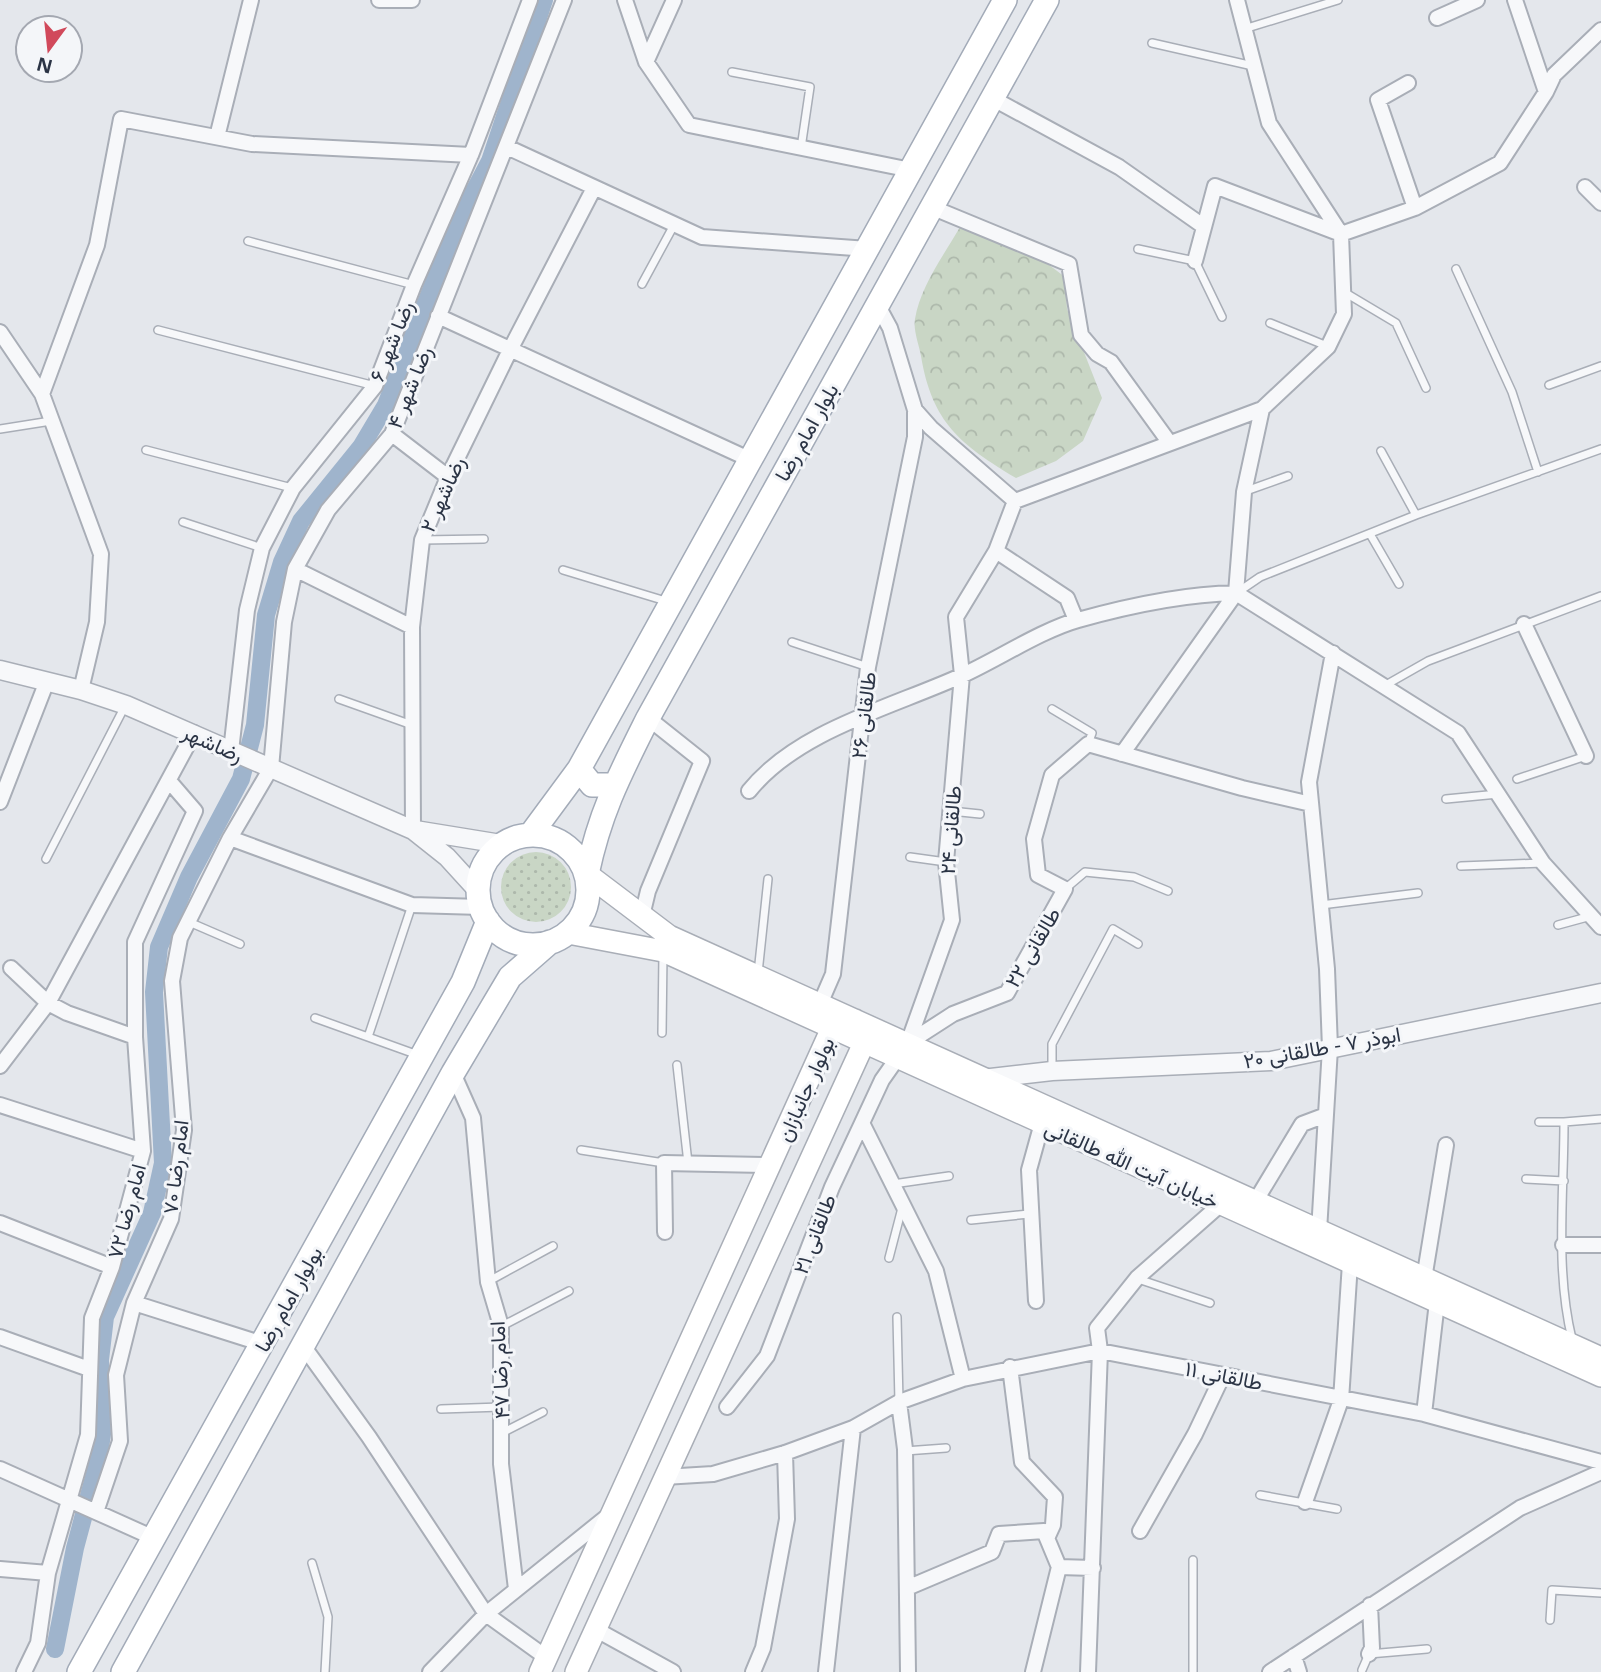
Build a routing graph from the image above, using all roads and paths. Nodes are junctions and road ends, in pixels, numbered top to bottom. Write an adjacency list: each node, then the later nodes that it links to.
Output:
1 (251, 0): 24 (street)
2 (379, 0): 3 (street)
3 (412, 0)
4 (530, 0): 27 (street, رضا شهر ۶)
5 (564, 0): 25 (street, رضا شهر ۴)
6 (625, 0): 18 (street)
7 (674, 0): 18 (street)
8 (1005, 0): 28 (main road, بلوار امام رضا)
9 (1047, 0): 23 (main road, بلوار امام رضا)
10 (1237, 0): 15 (street)
11 (1338, 0): 15 (lane)
12 (1478, 0): 14 (street)
13 (1515, 0): 22 (street)
14 (1437, 18)
15 (1244, 29): 19 (street)
16 (1601, 30): 22 (street)
17 (1152, 43): 19 (lane)
18 (646, 62): 26 (street)
19 (1253, 65): 36 (street)
20 (732, 72): 26 (lane)
21 (1408, 83): 33 (street)
22 (1546, 92): 33 (street)
23 (990, 97): 32 (main road, بلوار امام رضا); 35 (street)
24 (217, 137): 27 (street); 57 (street)
25 (506, 147): 30 (street); 46 (street, رضا شهر ۴)
26 (801, 148): 28 (street)
27 (471, 155): 43 (street, رضا شهر ۶)
28 (911, 170): 38 (main road, بلوار امام رضا)
29 (1585, 187): 31 (street)
30 (594, 188): 34 (street); 52 (street, رضاشهر ۲)
31 (1601, 203)
32 (931, 207): 45 (main road, بلوار امام رضا); 63 (street)
33 (1415, 208): 36 (street)
34 (674, 225): 38 (street); 42 (lane)
35 (1203, 226): 36 (street); 40 (street)
36 (1341, 234): 44 (street)
37 (248, 241): 43 (lane)
38 (868, 249): 67 (main road, بلوار امام رضا)
39 (1138, 249): 40 (lane)
40 (1195, 261): 47 (lane)
41 (1456, 269): 68 (lane)
42 (642, 284)
43 (414, 285): 55 (street, رضا شهر ۶)
44 (1343, 292): 51 (street); 56 (lane)
45 (877, 304): 59 (street); 101 (main road, بلوار امام رضا)
46 (438, 316): 52 (street); 62 (street, رضا شهر ۴)
47 (1222, 317)
48 (1270, 323): 51 (lane)
49 (158, 330): 55 (lane)
50 (0, 332): 57 (street)
51 (1328, 347): 58 (street)
52 (511, 348): 67 (street); 70 (street, رضاشهر ۲)
53 (1601, 366): 54 (lane)
54 (1549, 385)
55 (375, 386): 71 (street, رضا شهر ۶)
56 (1426, 388)
57 (42, 394): 60 (street)
58 (1262, 409): 63 (street); 72 (street)
59 (915, 410): 73 (street); 92 (street, طالقانی ۲۶)
60 (51, 421): 61 (lane); 97 (street)
61 (0, 429)
62 (392, 434): 70 (street); 81 (street, رضا شهر ۴)
63 (1169, 442): 73 (street)
64 (1601, 449): 68 (lane)
65 (146, 450): 71 (lane)
66 (1381, 451): 74 (lane)
67 (751, 460): 86 (main road, بلوار امام رضا)
68 (1538, 472): 74 (lane)
69 (1288, 476): 72 (lane)
70 (448, 477): 78 (street, رضاشهر ۲)
71 (293, 488): 79 (street, رضا شهر ۶)
72 (1244, 492): 84 (street)
73 (1015, 501): 80 (street, طالقانی ۲۴)
74 (1416, 515): 76 (lane)
75 (183, 522): 79 (lane)
76 (1370, 534): 83 (lane); 84 (lane)
77 (484, 539): 78 (lane)
78 (422, 540): 89 (street, رضاشهر ۲)
79 (262, 548): 106 (street, رضا شهر ۶)
80 (996, 551): 87 (street); 94 (street, طالقانی ۲۴)
81 (295, 569): 89 (street); 109 (street, رضا شهر ۴)
82 (563, 570): 86 (lane)
83 (1399, 584)
84 (1236, 593): 87 (street); 91 (street); 107 (street)
85 (1601, 596): 88 (lane)
86 (671, 603): 110 (main road, بلوار امام رضا)
87 (1076, 620): 94 (street)
88 (1524, 624): 96 (lane); 108 (street)
89 (412, 627): 103 (street, رضاشهر ۲)
90 (792, 642): 92 (lane)
91 (1333, 653): 96 (street); 118 (street)
92 (868, 667): 102 (street, طالقانی ۲۶)
93 (0, 670): 95 (street, رضاشهر)
94 (962, 675): 102 (street); 119 (street, طالقانی ۲۴)
95 (47, 681): 97 (street, رضاشهر); 117 (street)
96 (1384, 685): 115 (street)
97 (81, 690): 99 (street, رضاشهر)
98 (339, 699): 103 (lane)
99 (126, 705): 104 (street, رضاشهر); 126 (lane)
100 (1052, 709): 105 (lane)
101 (648, 718): 113 (main road, بلوار امام رضا); 138 (street)
102 (861, 718): 114 (street); 152 (street, طالقانی ۲۶)
103 (412, 725): 121 (street, رضاشهر ۲)
104 (194, 733): 106 (street, رضاشهر); 112 (street)
105 (1088, 744): 107 (street); 132 (street, طالقانی ۲۲)
106 (231, 751): 109 (street, رضاشهر)
107 (1122, 754): 118 (street)
108 (1586, 756): 111 (lane)
109 (271, 768): 121 (street, رضاشهر); 123 (street, امام رضا ۷۰)
110 (579, 768): 113 (main road); 122 (main road, بلوار امام رضا)
111 (1517, 779)
112 (170, 782): 150 (street); 157 (street, امام رضا ۷۲)
113 (614, 785): 130 (main road, بلوار امام رضا)
114 (749, 791)
115 (1499, 793): 116 (lane); 128 (street)
116 (1446, 799)
117 (0, 802)
118 (1311, 804): 136 (street)
119 (951, 811): 120 (lane); 127 (street, طالقانی ۲۴)
120 (980, 814)
121 (416, 833): 124 (street); 137 (street)
122 (531, 834): 124 (main road); 130 (main road)
123 (230, 838): 135 (street); 140 (street, امام رضا ۷۰)
124 (501, 844): 137 (main road)
125 (910, 857): 127 (lane)
126 (46, 859)
127 (946, 862): 161 (street, طالقانی ۲۴)
128 (1543, 863): 129 (lane); 139 (street)
129 (1461, 866)
130 (587, 874): 138 (main road); 142 (main road)
131 (768, 880): 147 (lane)
132 (1065, 889): 133 (lane); 161 (street, طالقانی ۲۲)
133 (1168, 891)
134 (1418, 893): 136 (lane)
135 (412, 905): 137 (street); 158 (lane)
136 (1321, 905): 160 (street)
137 (482, 906): 142 (main road); 148 (main road, بولوار امام رضا)
138 (642, 916): 144 (main road)
139 (1596, 921): 141 (lane)
140 (188, 922): 143 (lane); 208 (street, امام رضا ۷۰)
141 (1558, 925)
142 (559, 938): 144 (main road); 151 (main road, بولوار امام رضا)
143 (240, 944)
144 (666, 944): 147 (main road, خیابان آیت الله طالقانی); 152 (main road, خیابان آیت الله طالقانی); 156 (lane)
145 (1138, 944): 165 (lane)
146 (11, 968): 150 (street)
147 (757, 976): 152 (main road, خیابان آیت الله طالقانی)
148 (463, 982): 151 (main road); 162 (main road, بولوار امام رضا)
149 (1601, 993): 160 (street, ابوذر ۷ - طالقانی ۲۰)
150 (48, 1003): 157 (street); 164 (street)
151 (494, 1003): 166 (main road, بولوار امام رضا)
152 (816, 1012): 154 (main road, خیابان آیت الله طالقانی); 155 (main road, خیابان آیت الله طالقانی)
153 (315, 1018): 158 (lane)
154 (855, 1020): 155 (main road, بولوار جانبازان); 159 (main road, بولوار جانبازان); 161 (main road, خیابان آیت الله طالقانی)
155 (832, 1028): 159 (main road, خیابان آیت الله طالقانی); 169 (main road, بولوار جانبازان)
156 (662, 1033)
157 (135, 1037): 180 (street, امام رضا ۷۲)
158 (368, 1037): 162 (lane)
159 (864, 1043): 161 (main road, خیابان آیت الله طالقانی); 172 (main road, بولوار جانبازان)
160 (1330, 1048): 165 (street, ابوذر ۷ - طالقانی ۲۰); 171 (street)
161 (903, 1050): 167 (main road, خیابان آیت الله طالقانی); 168 (main road, خیابان آیت الله طالقانی); 176 (street, طالقانی ۲۱)
162 (422, 1057): 213 (main road, بولوار امام رضا)
163 (677, 1065): 182 (lane)
164 (0, 1066)
165 (1052, 1071): 167 (street, ابوذر ۷ - طالقانی ۲۰)
166 (453, 1073): 204 (street, امام رضا ۴۷); 215 (main road, بولوار امام رضا)
167 (984, 1079): 168 (street, ابوذر ۷ - طالقانی ۲۰); 188 (main road, خیابان آیت الله طالقانی)
168 (956, 1084): 177 (main road, خیابان آیت الله طالقانی)
169 (798, 1104): 172 (main road); 183 (main road, بولوار جانبازان)
170 (0, 1105): 180 (street)
171 (1326, 1115): 188 (street); 194 (street)
172 (830, 1119): 238 (main road, بولوار جانبازان)
173 (1601, 1119): 175 (lane)
174 (1539, 1122): 175 (lane)
175 (1564, 1122): 186 (lane)
176 (862, 1123): 187 (street); 226 (street, طالقانی ۲۱)
177 (1042, 1123): 190 (main road, خیابان آیت الله طالقانی); 191 (street)
178 (1446, 1145): 203 (street)
179 (581, 1150): 181 (lane)
180 (143, 1151): 201 (street, امام رضا ۷۲)
181 (664, 1163): 182 (street); 195 (street)
182 (688, 1163): 183 (street)
183 (771, 1165): 244 (main road, بولوار جانبازان)
184 (949, 1175): 187 (lane)
185 (1527, 1179): 186 (lane)
186 (1564, 1181): 196 (lane)
187 (893, 1184): 189 (street)
188 (1255, 1202): 194 (main road, خیابان آیت الله طالقانی)
189 (903, 1204): 199 (lane); 222 (street)
190 (1221, 1204): 200 (main road, خیابان آیت الله طالقانی); 202 (street)
191 (1029, 1214): 192 (lane); 206 (street)
192 (971, 1220)
193 (0, 1223): 201 (street)
194 (1319, 1231): 203 (main road, خیابان آیت الله طالقانی)
195 (665, 1232)
196 (1563, 1245): 197 (street); 214 (lane)
197 (1601, 1245)
198 (553, 1246): 204 (lane)
199 (889, 1258)
200 (1350, 1263): 207 (main road, خیابان آیت الله طالقانی); 223 (street)
201 (111, 1267): 219 (street, امام رضا ۷۲)
202 (1136, 1278): 209 (lane); 216 (street)
203 (1424, 1279): 214 (main road, خیابان آیت الله طالقانی)
204 (488, 1282): 211 (street, امام رضا ۴۷)
205 (569, 1291): 211 (lane)
206 (1036, 1301)
207 (1437, 1302): 221 (main road, خیابان آیت الله طالقانی); 229 (street)
208 (134, 1303): 213 (street); 243 (street, امام رضا ۷۰)
209 (1210, 1303)
210 (897, 1317): 224 (lane)
211 (501, 1326): 225 (street, امام رضا ۴۷)
212 (0, 1337): 219 (street)
213 (263, 1344): 247 (main road, بولوار امام رضا)
214 (1573, 1346): 217 (main road, خیابان آیت الله طالقانی)
215 (304, 1347): 258 (street); 268 (main road, بولوار امام رضا)
216 (1100, 1351): 218 (street, طالقانی ۱۱); 220 (street, طالقانی ۱۱); 251 (street)
217 (1601, 1358)
218 (1010, 1367): 222 (street, طالقانی ۱۱); 246 (street)
219 (89, 1369): 240 (street, امام رضا ۷۲)
220 (1223, 1375): 223 (street, طالقانی ۱۱); 245 (street)
221 (1601, 1376)
222 (963, 1379): 224 (street, طالقانی ۱۱)
223 (1342, 1400): 229 (street, طالقانی ۱۱); 241 (street)
224 (899, 1402): 230 (street, طالقانی ۱۱); 233 (street)
225 (501, 1407): 227 (lane); 231 (street, امام رضا ۴۷)
226 (727, 1407)
227 (441, 1409)
228 (543, 1412): 231 (lane)
229 (1424, 1414): 235 (street, طالقانی ۱۱)
230 (852, 1428): 234 (street, طالقانی ۱۱); 274 (street)
231 (502, 1433): 255 (street, امام رضا ۴۷)
232 (946, 1448): 233 (lane)
233 (905, 1451): 254 (street)
234 (785, 1453): 238 (street, طالقانی ۱۱); 273 (street)
235 (1601, 1462)
236 (0, 1469): 240 (street)
237 (1601, 1472): 257 (street)
238 (664, 1477): 260 (main road, بولوار جانبازان)
239 (1260, 1494): 241 (lane)
240 (69, 1500): 243 (street); 253 (street, امام رضا ۷۲)
241 (1304, 1502): 242 (lane)
242 (1337, 1509)
243 (96, 1512): 247 (street)
244 (613, 1512): 255 (street); 264 (main road, بولوار جانبازان)
245 (1140, 1531)
246 (1048, 1536): 250 (street); 254 (street)
247 (154, 1538): 267 (main road, بولوار امام رضا)
248 (1193, 1560): 278 (lane)
249 (312, 1563): 269 (lane)
250 (1059, 1567): 251 (street); 276 (street)
251 (1093, 1568): 277 (street)
252 (0, 1569): 253 (street)
253 (48, 1573): 266 (street, امام رضا ۷۲)
254 (907, 1588): 275 (street)
255 (516, 1589): 258 (street)
256 (1601, 1593): 259 (lane)
257 (1370, 1605): 262 (street); 263 (street)
258 (486, 1614): 264 (street); 270 (street)
259 (1550, 1620)
260 (595, 1629): 271 (main road, بولوار جانبازان); 272 (street)
261 (1427, 1649): 262 (lane)
262 (1369, 1654): 265 (lane)
263 (1293, 1656): 279 (street); 280 (street)
264 (543, 1665)
265 (1362, 1670)
266 (24, 1672)
267 (79, 1672)
268 (122, 1672)
269 (326, 1672)
270 (430, 1672)
271 (576, 1672)
272 (673, 1672)
273 (753, 1672)
274 (826, 1672)
275 (908, 1672)
276 (1033, 1672)
277 (1088, 1672)
278 (1193, 1672)
279 (1270, 1672)
280 (1299, 1672)

